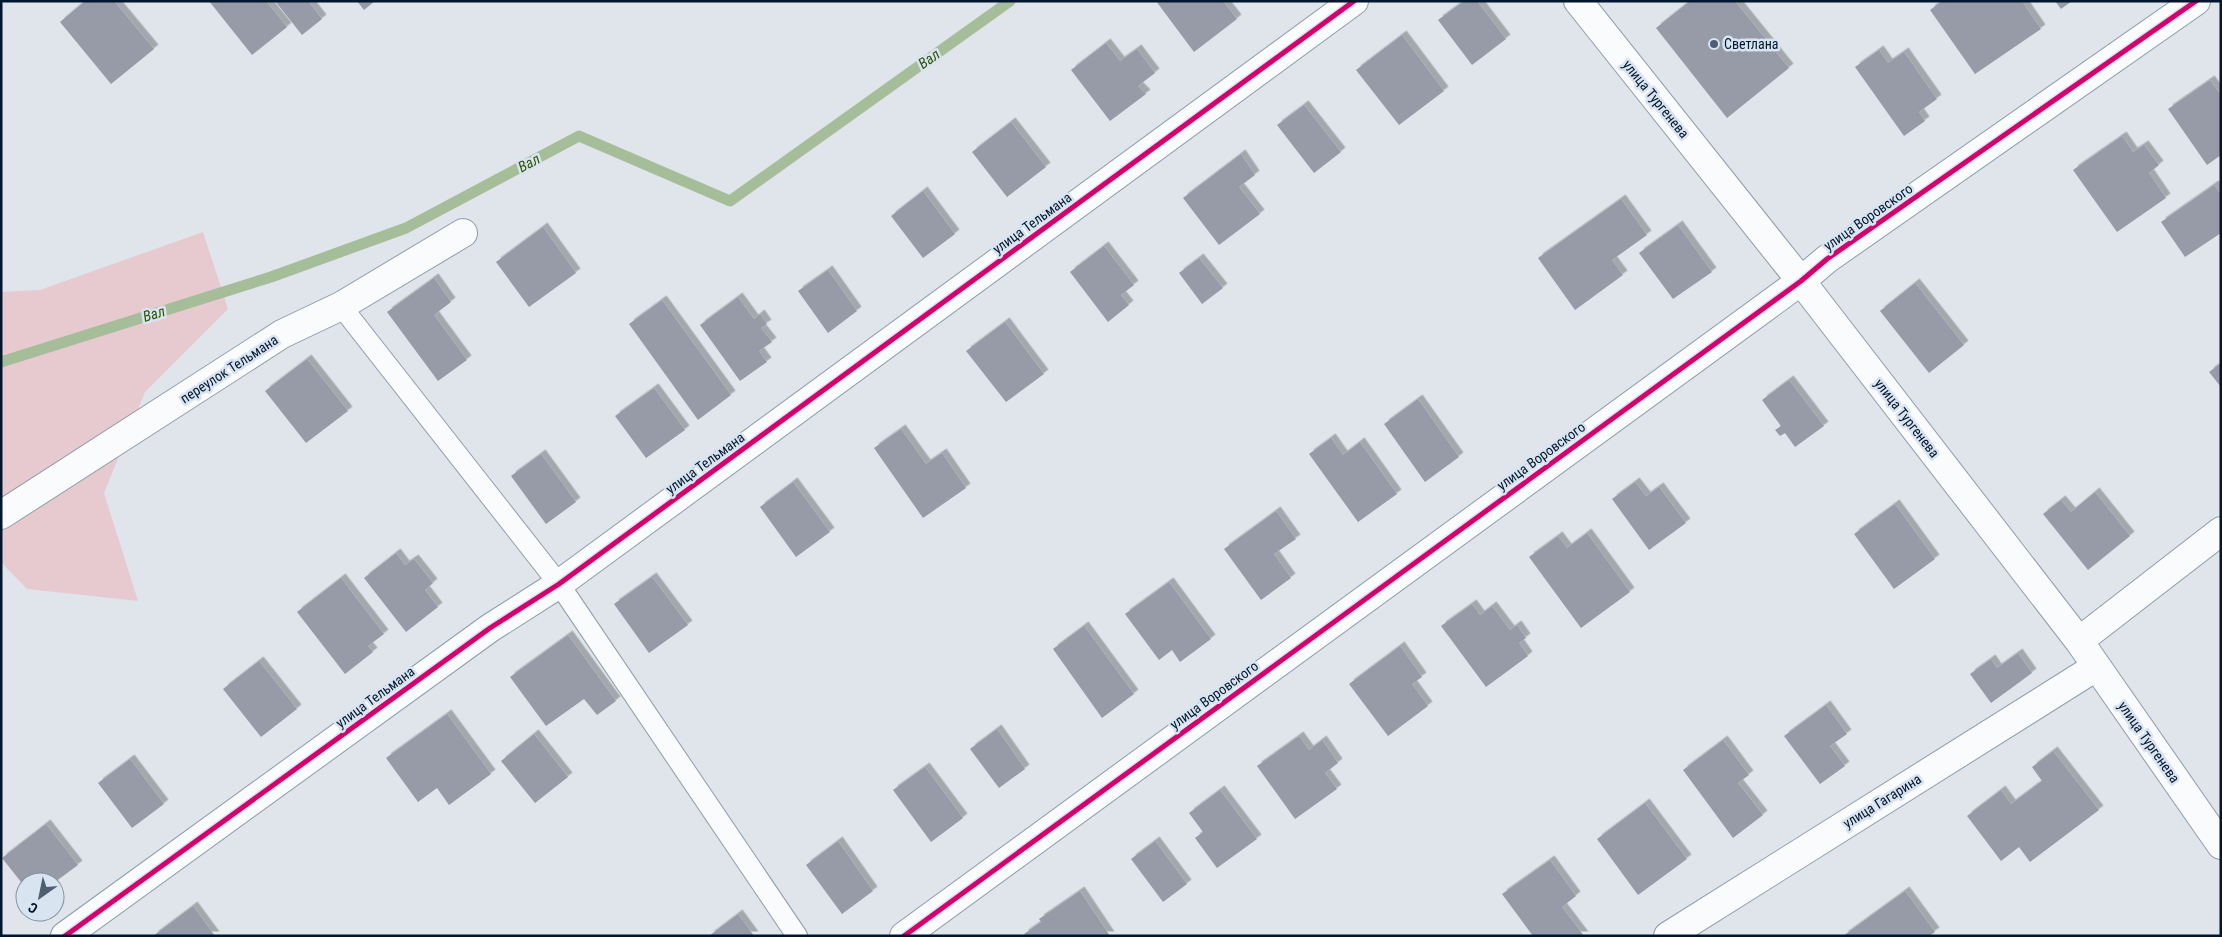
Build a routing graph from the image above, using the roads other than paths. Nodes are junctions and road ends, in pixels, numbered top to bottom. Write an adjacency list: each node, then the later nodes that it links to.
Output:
1 (1354, 1): 9 (street, улица Тельмана)
2 (1578, 1): 5 (street, улица Тургенева)
3 (2196, 1): 5 (street, улица Воровского)
4 (463, 233): 6 (street, переулок Тельмана)
5 (1801, 280): 10 (street, улица Тургенева); 15 (street, улица Воровского)
6 (341, 306): 7 (street, переулок Тельмана); 9 (lane)
7 (1, 515)
8 (2221, 531): 10 (street)
9 (559, 584): 13 (street, улица Тельмана); 14 (lane)
10 (2079, 640): 11 (street, улица Тургенева)
11 (2096, 667): 12 (street, улица Тургенева); 16 (street, улица Гагарина)
12 (2221, 845)
13 (65, 936)
14 (797, 936)
15 (904, 936)
16 (1668, 936)

